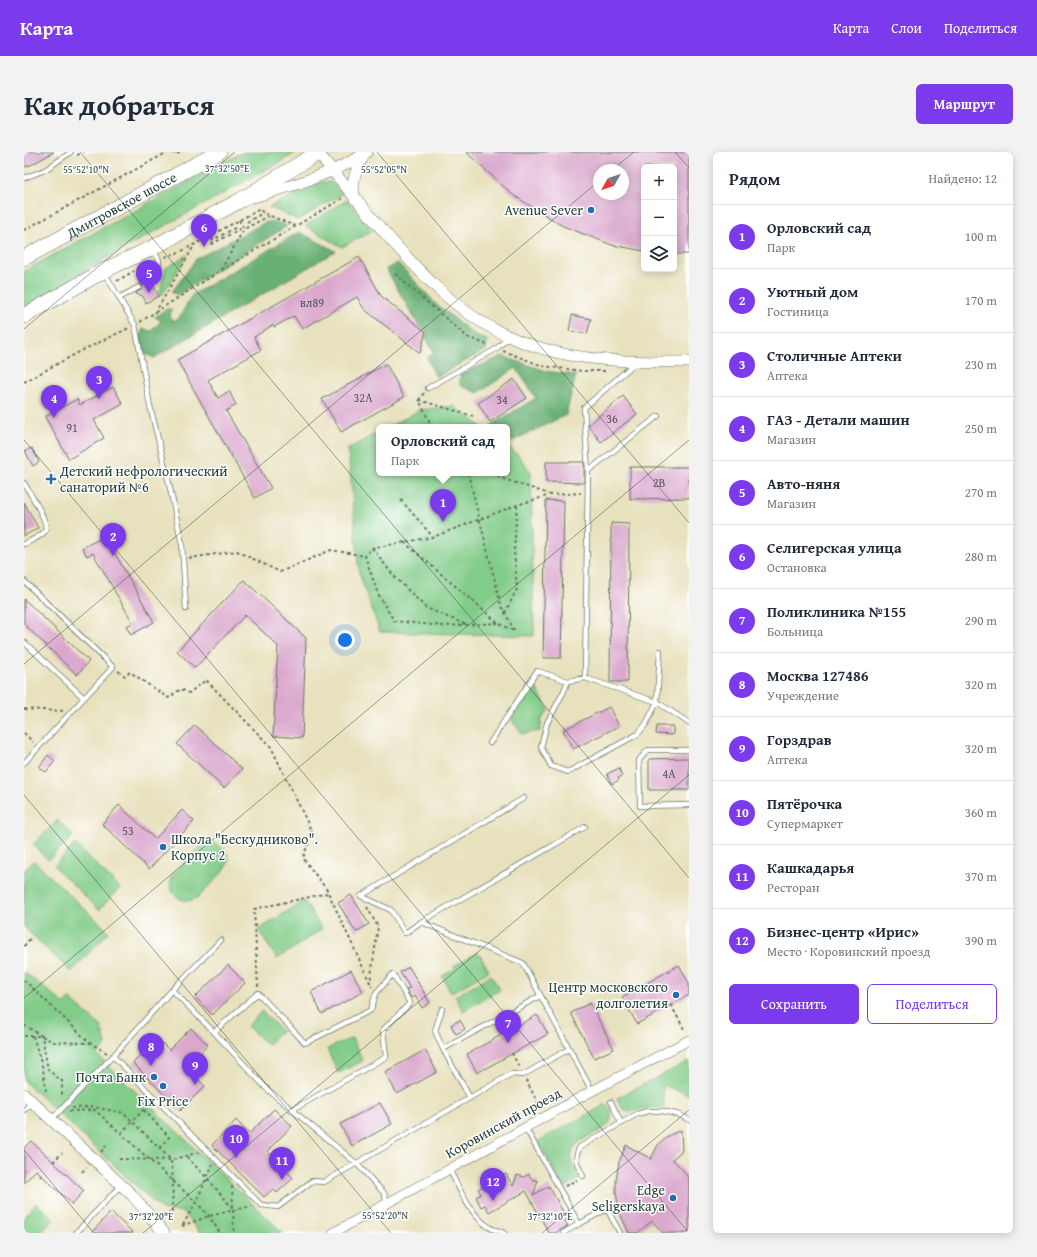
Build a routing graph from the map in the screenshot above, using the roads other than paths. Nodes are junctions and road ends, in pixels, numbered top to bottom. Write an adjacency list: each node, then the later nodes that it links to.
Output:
1 (71, 152): 6 (lane)
2 (219, 152): 10 (main road, Дмитровское шоссе)
3 (318, 152): 5 (street); 8 (main road)
4 (366, 153): 5 (street); 7 (street)
5 (332, 170): 7 (street); 8 (street)
6 (24, 178)
7 (350, 198): 16 (street)
8 (241, 200): 9 (main road)
9 (152, 248): 11 (main road); 12 (lane)
10 (24, 258)
11 (103, 271): 14 (lane); 15 (main road)
12 (149, 280)
13 (139, 287): 14 (lane)
14 (119, 298): 25 (lane)
15 (24, 316)
16 (509, 337): 17 (street); 19 (lane)
17 (637, 362): 18 (street); 21 (lane)
18 (689, 362)
19 (428, 388)
20 (658, 416): 21 (lane)
21 (588, 471): 28 (lane)
22 (24, 483): 23 (lane)
23 (24, 544)
24 (24, 581): 30 (lane)
25 (186, 609)
26 (24, 642): 30 (lane)
27 (660, 651): 31 (lane)
28 (585, 678): 29 (lane); 31 (lane)
29 (568, 681): 31 (lane); 33 (lane)
30 (84, 698): 35 (lane)
31 (657, 702): 32 (lane)
32 (689, 723)
33 (490, 743)
34 (689, 750): 37 (lane)
35 (24, 763)
36 (524, 798): 39 (lane)
37 (689, 805)
38 (585, 827): 39 (lane)
39 (421, 922): 42 (lane)
40 (221, 940): 41 (lane)
41 (172, 990): 44 (lane); 48 (lane)
42 (540, 996): 46 (lane); 47 (lane)
43 (442, 1009): 46 (lane)
44 (214, 1032): 54 (lane); 54 (lane)
45 (689, 1040): 49 (street, Коровинский проезд)
46 (443, 1049): 51 (lane)
47 (569, 1049): 49 (lane); 51 (lane)
48 (113, 1056): 55 (lane); 59 (lane)
49 (592, 1091): 58 (street, Коровинский проезд)
50 (28, 1098): 53 (lane); 55 (street)
51 (470, 1098): 59 (lane)
52 (611, 1102): 57 (lane)
53 (24, 1110)
54 (292, 1110): 59 (lane)
55 (51, 1120): 62 (street)
56 (689, 1120): 57 (lane)
57 (621, 1123): 61 (lane)
58 (525, 1127): 60 (street, Коровинский проезд); 64 (lane)
59 (357, 1164): 63 (lane)
60 (449, 1169): 63 (street, Коровинский проезд); 68 (lane)
61 (584, 1176)
62 (121, 1185): 65 (lane); 66 (street)
63 (387, 1203): 67 (street, Коровинский проезд)
64 (579, 1224): 69 (lane); 70 (lane)
65 (76, 1233)
66 (164, 1233)
67 (333, 1233)
68 (504, 1233)
69 (563, 1233)
70 (620, 1233)

